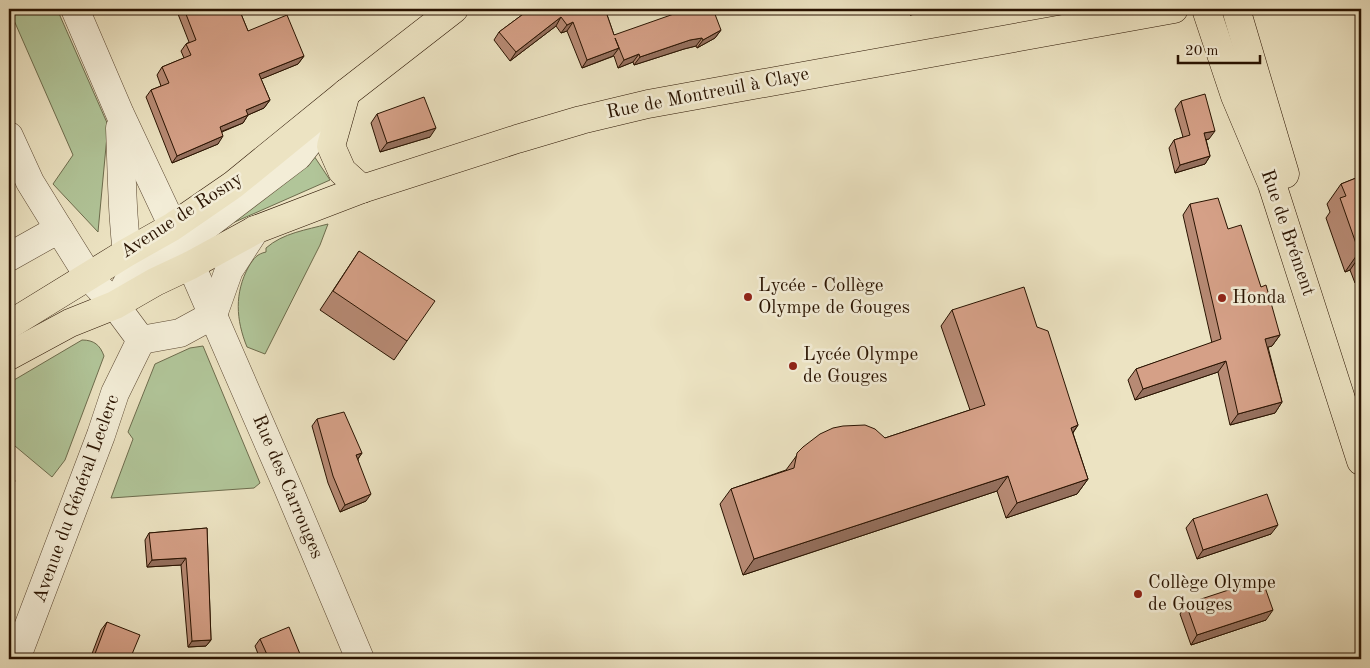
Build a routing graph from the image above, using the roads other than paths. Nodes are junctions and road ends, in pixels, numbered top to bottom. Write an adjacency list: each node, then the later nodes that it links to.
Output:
1 (75, 9): 7 (street, Rue des Carrouges)
2 (454, 9): 6 (main road, Avenue de Rosny)
3 (1174, 9): 9 (main road, Rue de Montreuil à Claye)
4 (1206, 9): 22 (main road, Rue de Brément)
5 (1236, 9): 21 (main road, Rue de Brément)
6 (346, 93): 9 (main road); 12 (main road, Avenue de Rosny)
7 (120, 114): 12 (street, Rue des Carrouges); 14 (street)
8 (9, 136): 10 (street)
9 (362, 189): 11 (main road, Rue de Montreuil à Claye)
10 (59, 229): 13 (street); 15 (street)
11 (255, 230): 12 (main road, Rue de Montreuil à Claye); 17 (street)
12 (181, 246): 14 (main road, Avenue de Rosny); 14 (main road, Avenue de Rosny); 17 (street, Rue des Carrouges)
13 (9, 257)
14 (137, 271): 15 (main road, Avenue de Rosny); 16 (main road, Avenue de Rosny)
15 (88, 277): 16 (street); 18 (main road, Avenue de Rosny)
16 (115, 305): 19 (street); 20 (main road, Avenue de Rosny)
17 (213, 315): 19 (street); 24 (street, Rue des Carrouges)
18 (9, 326)
19 (141, 340): 23 (street, Avenue du Général Leclerc)
20 (9, 356)
21 (1361, 419)
22 (1361, 461)
23 (16, 659)
24 (360, 659)

